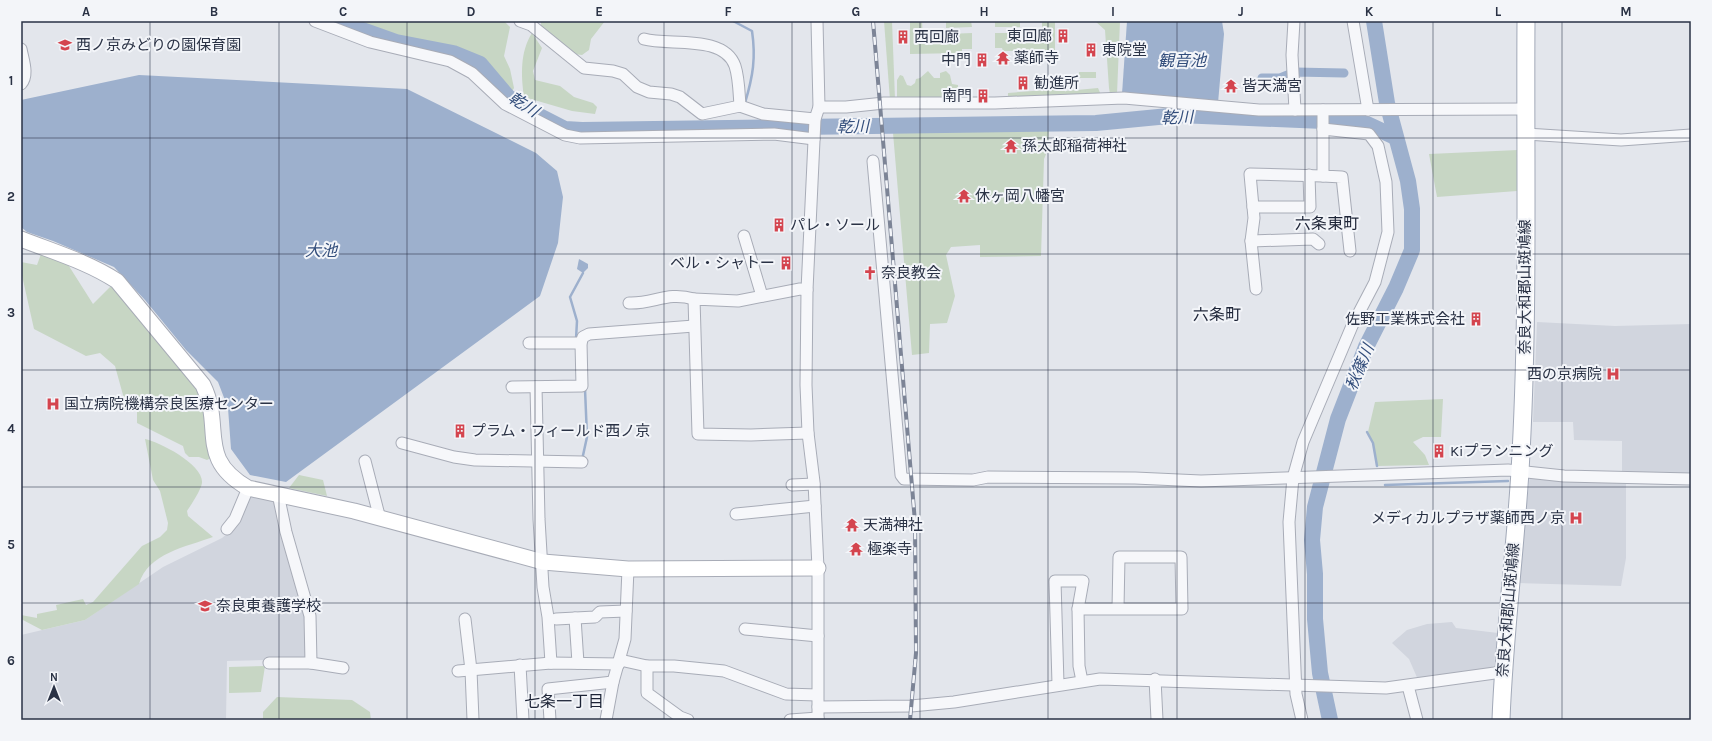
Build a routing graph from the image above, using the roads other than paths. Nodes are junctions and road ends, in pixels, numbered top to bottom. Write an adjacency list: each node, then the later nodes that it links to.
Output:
1 (315, 21): 20 (street)
2 (520, 21): 10 (street)
3 (817, 21): 11 (street)
4 (1294, 21): 13 (street)
5 (1353, 21): 15 (street)
6 (1526, 21): 12 (main road, 奈良大和郡山斑鳩線)
7 (644, 39): 10 (street)
8 (21, 49): 9 (street)
9 (21, 84)
10 (740, 106): 16 (street)
11 (819, 107): 13 (street); 16 (street)
12 (1525, 109): 15 (street); 18 (main road, 奈良大和郡山斑鳩線)
13 (1295, 110): 14 (street)
14 (1322, 110): 15 (street); 17 (street)
15 (1368, 110)
16 (815, 119): 20 (street)
17 (1323, 129): 23 (street); 46 (street)
18 (1526, 134): 19 (street); 45 (main road, 奈良大和郡山斑鳩線)
19 (1691, 135)
20 (814, 139): 31 (street)
21 (873, 161): 46 (street)
22 (1309, 175): 23 (street); 24 (street); 24 (street)
23 (1323, 176): 29 (street)
24 (1253, 207): 27 (street)
25 (744, 236): 32 (street)
26 (21, 239): 50 (street)
27 (1251, 240): 28 (street); 30 (street)
28 (1319, 244)
29 (1350, 251)
30 (1256, 289)
31 (807, 290): 32 (street); 40 (street)
32 (762, 296): 33 (street)
33 (694, 299): 34 (street); 35 (street)
34 (629, 303)
35 (694, 326): 36 (street); 40 (street)
36 (581, 342): 37 (street); 39 (street)
37 (529, 343)
38 (512, 387): 39 (street)
39 (536, 387): 43 (street)
40 (808, 432): 48 (street)
41 (402, 443): 43 (street)
42 (365, 461): 54 (street)
43 (536, 462): 44 (street); 56 (street)
44 (582, 462)
45 (1520, 472): 46 (street); 47 (street); 77 (main road, 奈良大和郡山斑鳩線)
46 (1294, 478): 82 (street)
47 (1691, 479)
48 (814, 484): 49 (street); 52 (street)
49 (792, 485)
50 (248, 488): 51 (street); 55 (street)
51 (278, 494): 54 (street); 69 (street)
52 (815, 506): 53 (street); 57 (street)
53 (736, 514)
54 (380, 519): 56 (street)
55 (227, 529)
56 (543, 562): 58 (street); 70 (street)
57 (818, 568): 58 (street); 66 (street)
58 (628, 569): 61 (street)
59 (1118, 608): 59 (street); 60 (street)
60 (1078, 609): 79 (street); 81 (street)
61 (626, 611): 62 (street); 67 (street)
62 (575, 618): 64 (street); 71 (street)
63 (465, 619): 75 (street)
64 (556, 619)
65 (745, 629): 66 (street)
66 (818, 636): 84 (street)
67 (619, 662): 71 (street); 73 (street); 80 (street)
68 (269, 663): 69 (street)
69 (310, 663): 74 (street)
70 (551, 663): 71 (street); 72 (street)
71 (578, 663)
72 (520, 666): 75 (street); 87 (street)
73 (647, 666): 84 (street); 90 (street)
74 (343, 668)
75 (471, 670): 76 (street); 86 (street)
76 (458, 671)
77 (1502, 672): 83 (street); 95 (main road, 奈良大和郡山斑鳩線)
78 (1155, 679): 79 (street); 82 (street); 92 (street)
79 (1082, 681): 81 (street)
80 (613, 682): 88 (street); 89 (street)
81 (1058, 684): 85 (street)
82 (1299, 685): 83 (street); 93 (street)
83 (1408, 686): 94 (street)
84 (817, 695): 85 (street)
85 (818, 715): 91 (street)
86 (473, 720)
87 (523, 720)
88 (550, 720)
89 (606, 720)
90 (688, 720)
91 (790, 720)
92 (1157, 720)
93 (1302, 720)
94 (1416, 720)
95 (1500, 720)

